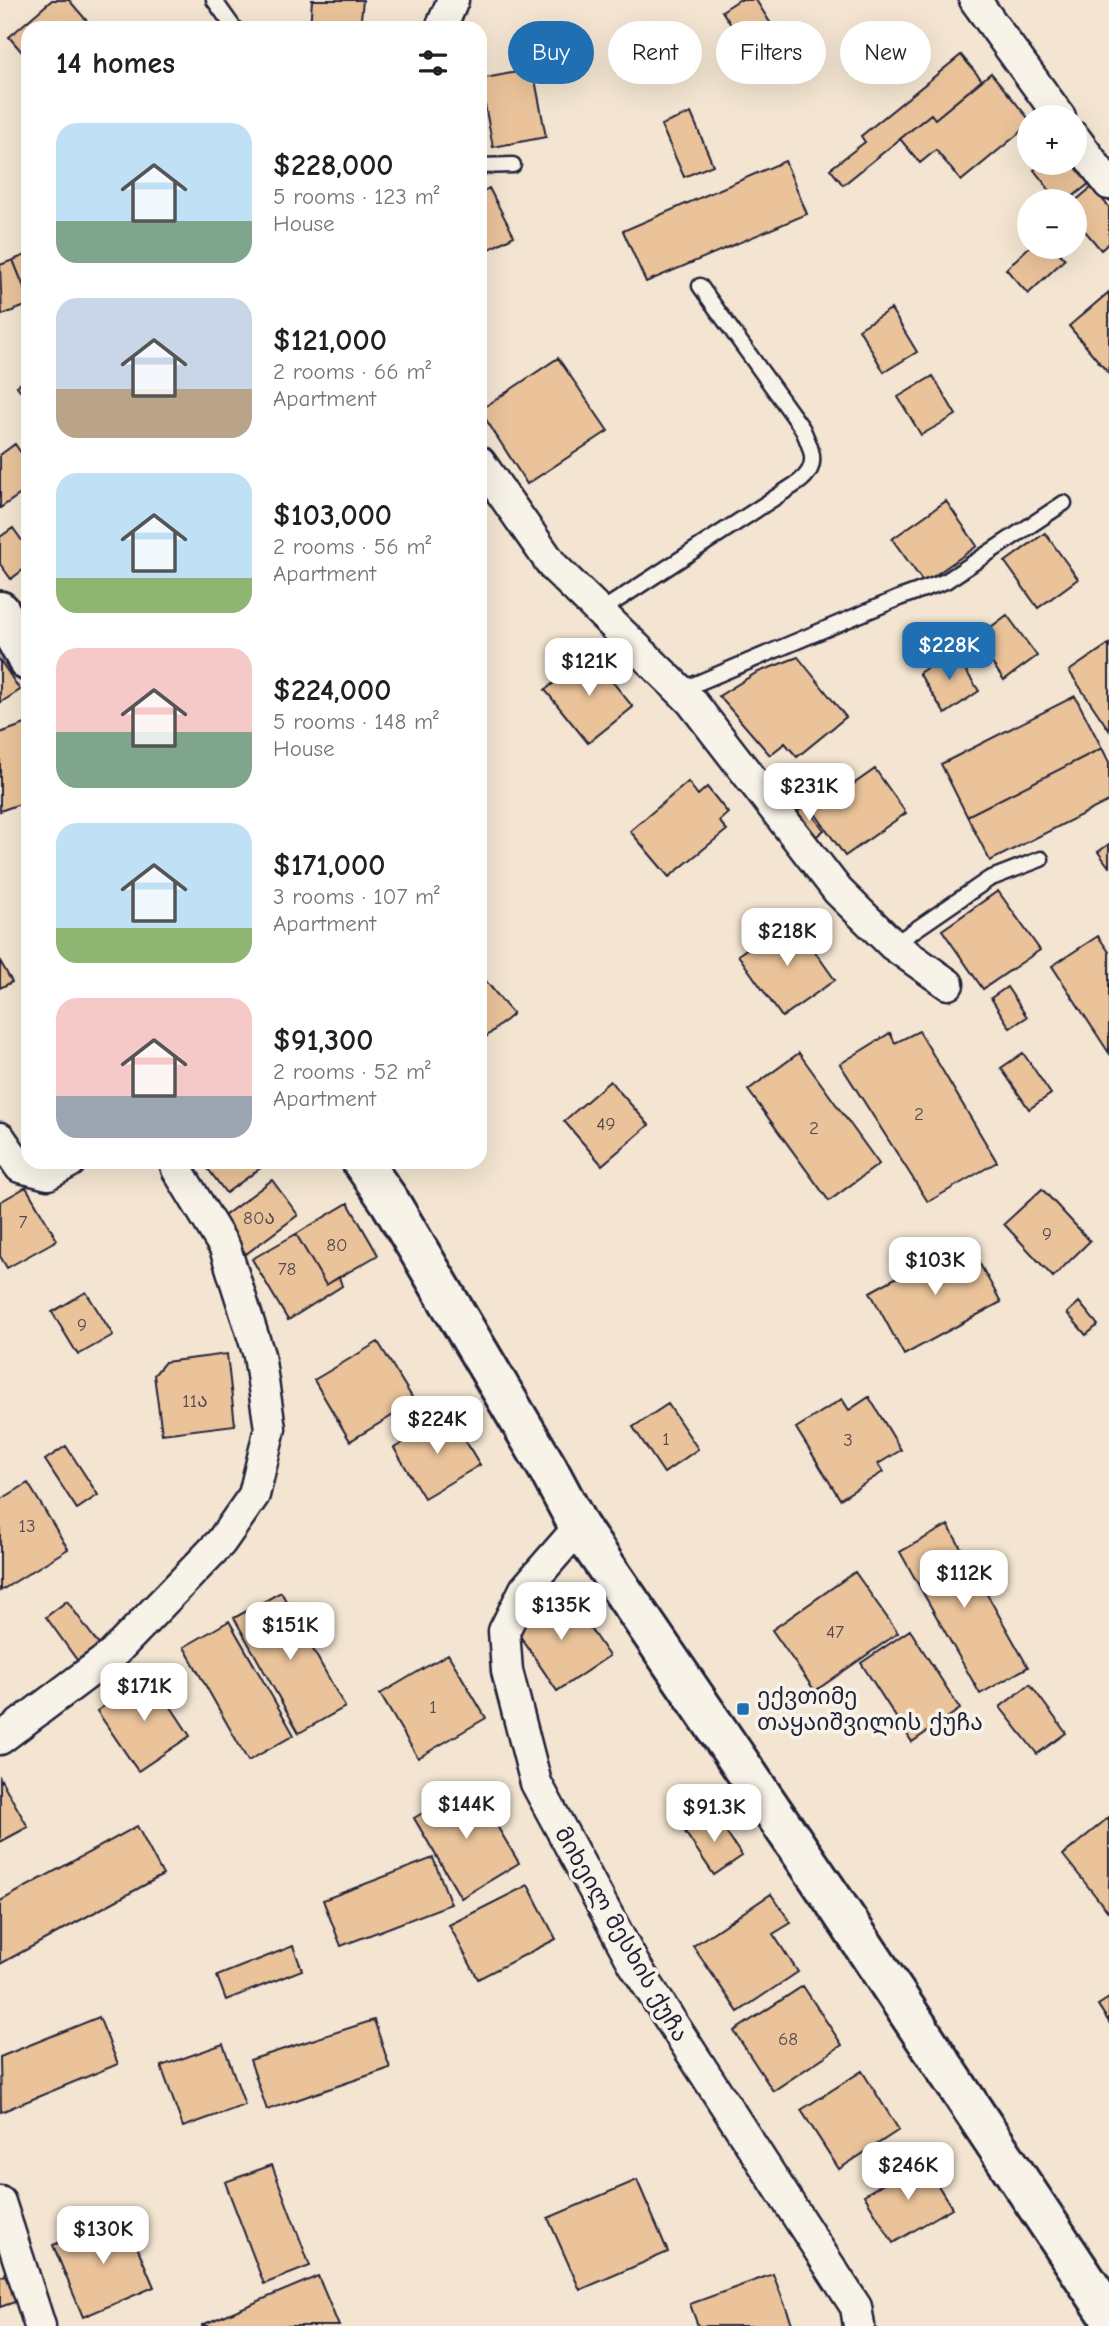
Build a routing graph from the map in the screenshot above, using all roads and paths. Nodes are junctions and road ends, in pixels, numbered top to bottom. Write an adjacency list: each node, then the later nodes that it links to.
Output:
1 (214, 0): 4 (lane)
2 (453, 0): 5 (street)
3 (975, 0): 6 (street)
4 (228, 21)
5 (444, 21)
6 (1051, 105)
7 (1087, 154): 10 (street)
8 (513, 165): 9 (lane)
9 (487, 166)
10 (1109, 184)
11 (700, 286): 15 (lane)
12 (487, 472): 15 (street)
13 (1063, 503): 17 (lane)
14 (0, 611): 16 (street)
15 (599, 612): 17 (street)
16 (21, 648)
17 (681, 690): 19 (street)
18 (1041, 859): 19 (lane)
19 (893, 945): 20 (street)
20 (948, 984)
21 (0, 1138): 22 (street)
22 (21, 1167)
23 (28, 1169): 24 (street)
24 (57, 1169)
25 (177, 1169): 28 (street)
26 (367, 1169): 27 (street)
27 (579, 1527): 30 (street); 32 (street, მიხეილ მესხის ქუჩა)
28 (0, 1739)
29 (0, 2202): 31 (street)
30 (1109, 2315)
31 (40, 2326)
32 (859, 2326)

